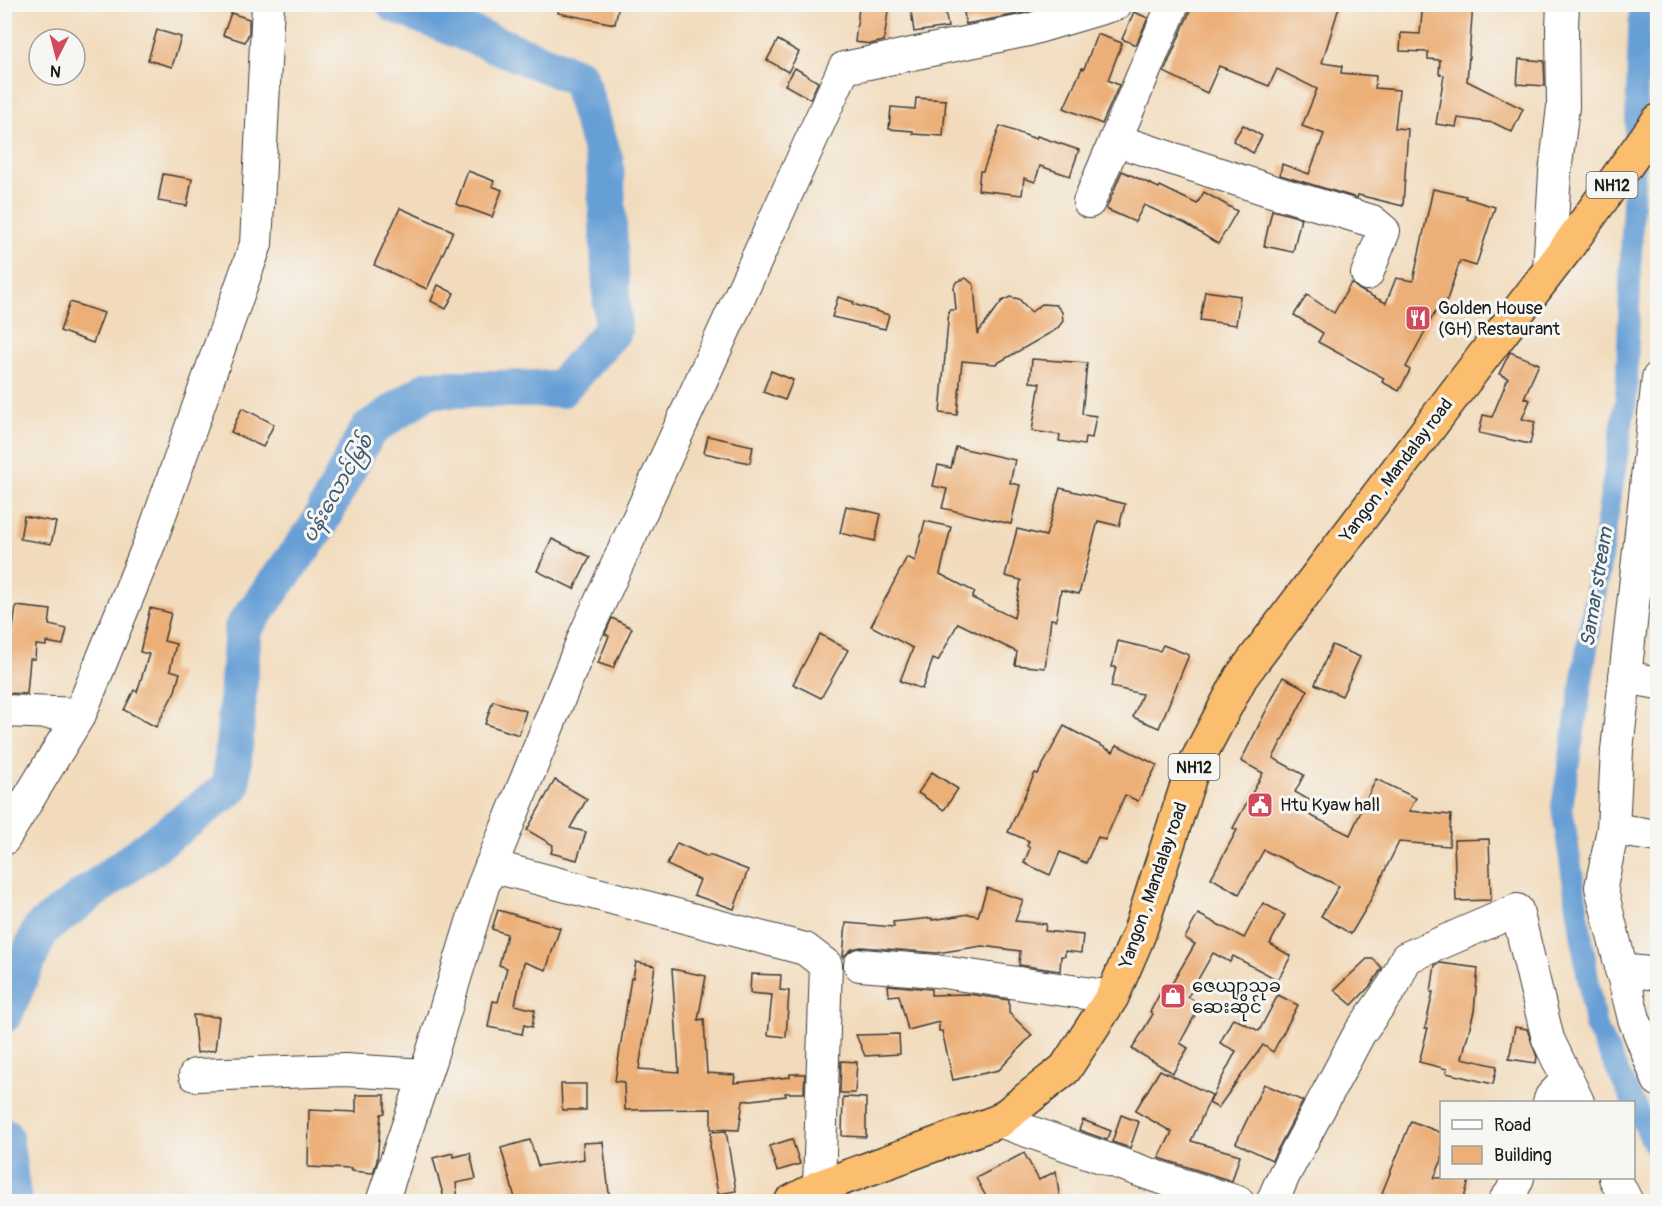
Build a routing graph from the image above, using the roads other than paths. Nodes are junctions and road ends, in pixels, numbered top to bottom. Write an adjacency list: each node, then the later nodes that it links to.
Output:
1 (268, 4): 15 (street)
2 (1116, 4): 19 (street)
3 (1173, 4): 6 (street)
4 (1563, 4): 8 (street)
5 (1658, 121): 8 (highway, NH12)
6 (1115, 140): 7 (street); 9 (street)
7 (1089, 202)
8 (1557, 260): 23 (highway, Yangon , Mandalay road / NH12)
9 (1367, 274)
10 (1657, 398): 11 (street)
11 (1648, 559): 12 (street)
12 (1625, 677): 13 (street); 16 (street)
13 (1658, 683)
14 (4, 711): 15 (street)
15 (80, 714): 18 (street)
16 (1613, 830): 17 (street); 21 (street)
17 (1658, 836)
18 (4, 839)
19 (491, 866): 25 (street); 31 (street)
20 (860, 965): 23 (street)
21 (1621, 970): 22 (street); 26 (street)
22 (1658, 974)
23 (1112, 997): 28 (highway, Yangon , Mandalay road / NH12)
24 (195, 1075): 25 (street)
25 (425, 1075): 32 (street)
26 (1658, 1080)
27 (1565, 1095): 34 (street)
28 (999, 1121): 31 (highway, Yangon , Mandalay road / NH12); 33 (street)
29 (1518, 1179): 35 (street)
30 (1616, 1179): 36 (street)
31 (805, 1194)
32 (382, 1202)
33 (1238, 1202)
34 (1272, 1202)
35 (1504, 1202)
36 (1627, 1202)

